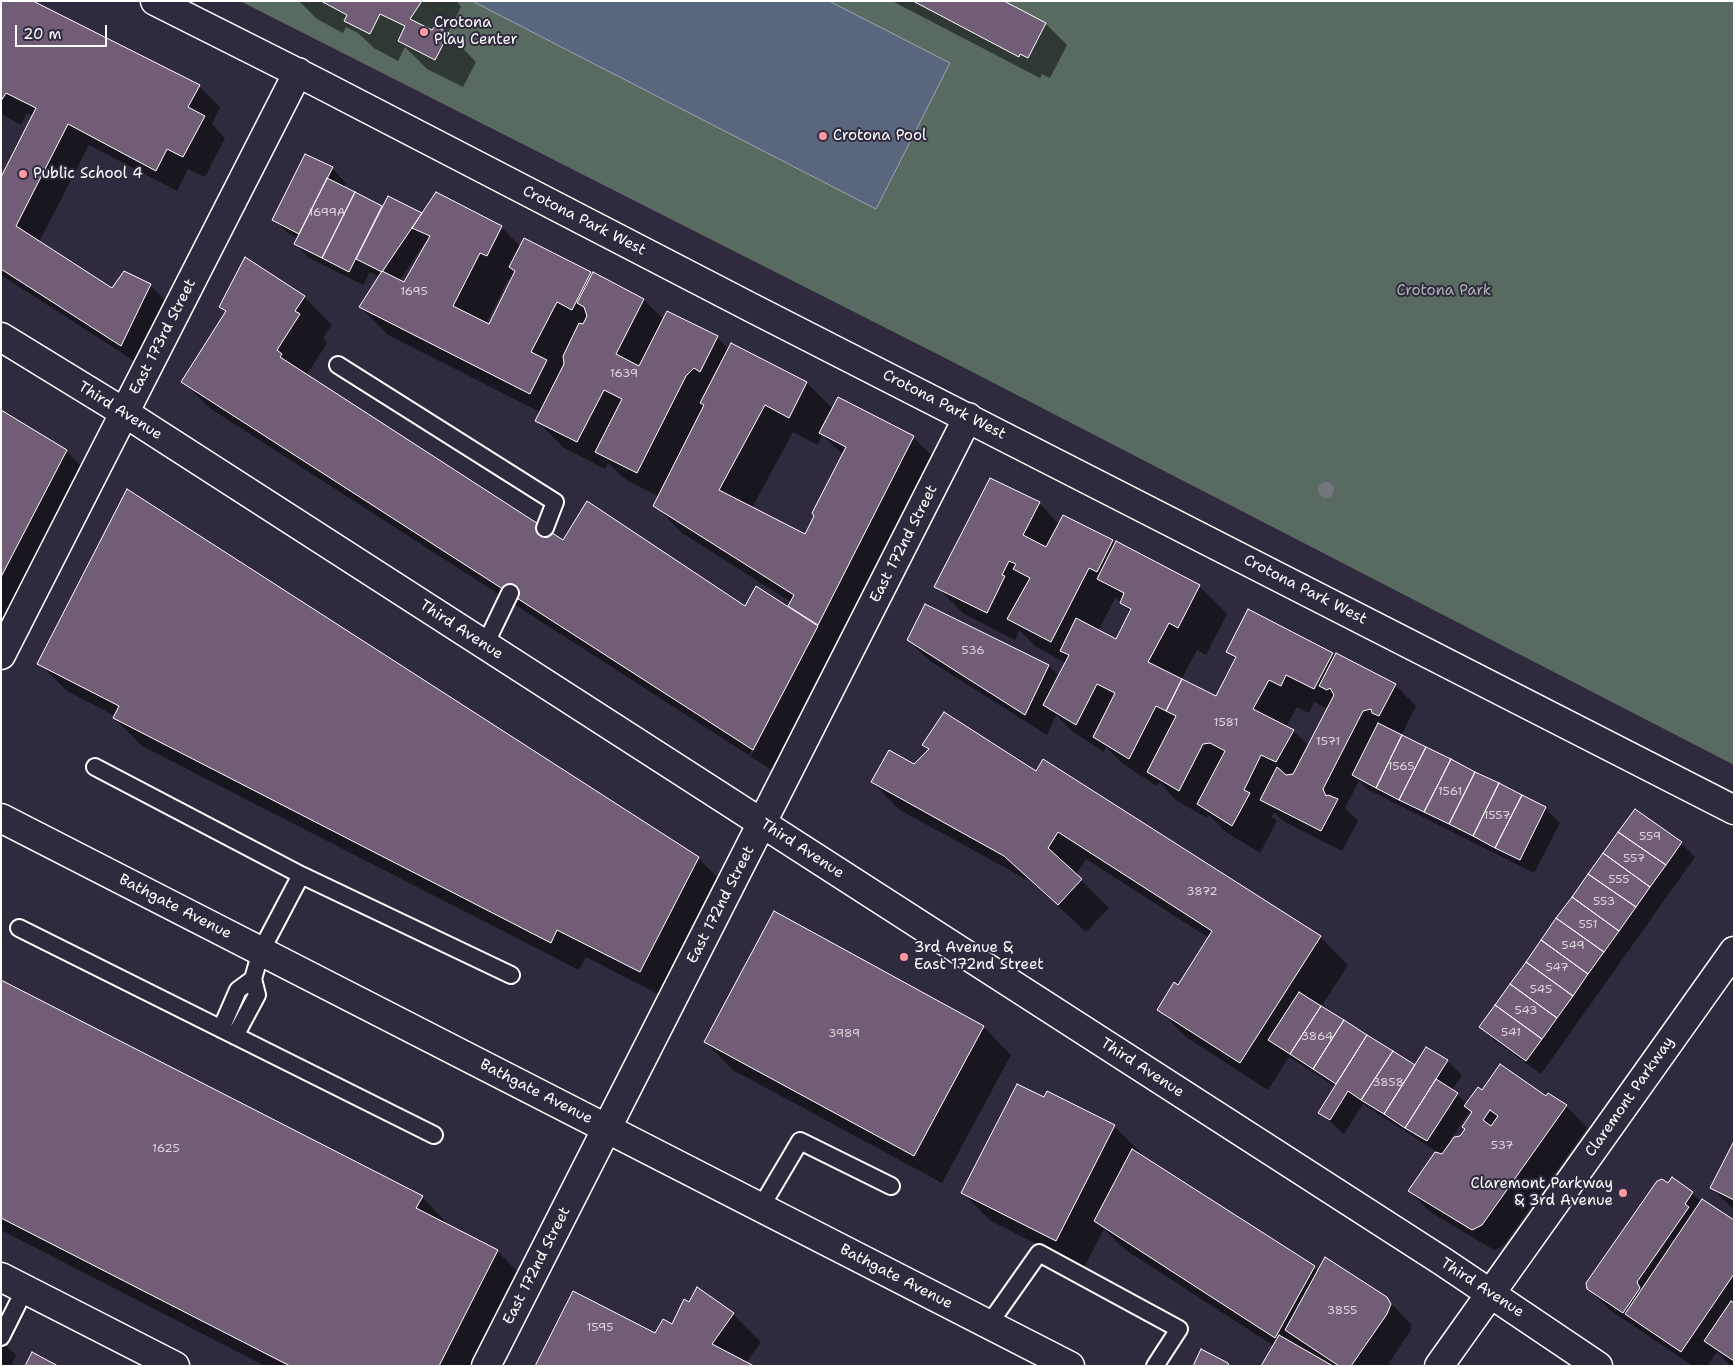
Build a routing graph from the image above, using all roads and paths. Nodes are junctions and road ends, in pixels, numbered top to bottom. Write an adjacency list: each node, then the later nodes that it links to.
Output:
1 (154, 1): 2 (street, Crotona Park West)
2 (298, 72): 5 (street, East 173rd Street); 6 (street, Crotona Park West)
3 (1, 337): 5 (street, Third Avenue)
4 (338, 365): 7 (lane)
5 (125, 414): 9 (street, Third Avenue); 10 (street, East 173rd Street)
6 (968, 417): 12 (street, Crotona Park West); 14 (street, East 172nd Street)
7 (545, 528)
8 (510, 593): 9 (lane)
9 (485, 645): 14 (street, Third Avenue)
10 (1, 655)
11 (96, 767): 15 (lane)
12 (1734, 810)
13 (1, 818): 17 (street, Bathgate Avenue)
14 (762, 823): 21 (street, East 172nd Street); 27 (street, Third Avenue)
15 (301, 875): 17 (lane); 19 (lane)
16 (19, 928): 20 (lane)
17 (261, 951): 20 (lane); 21 (street, Bathgate Avenue)
18 (1734, 951): 27 (street, Claremont Parkway)
19 (510, 975)
20 (228, 1032): 22 (lane)
21 (607, 1129): 24 (street, Bathgate Avenue); 31 (street, East 172nd Street)
22 (434, 1135)
23 (891, 1186): 24 (lane)
24 (760, 1207): 28 (street, Bathgate Avenue)
25 (1, 1277): 26 (street)
26 (26, 1289): 29 (lane); 30 (street)
27 (1491, 1292): 34 (street, Claremont Parkway); 35 (street, Third Avenue)
28 (989, 1324): 32 (street, Bathgate Avenue); 33 (lane)
29 (1, 1337)
30 (175, 1366)
31 (486, 1366)
32 (1070, 1366)
33 (1155, 1366)
34 (1439, 1366)
35 (1598, 1366)

